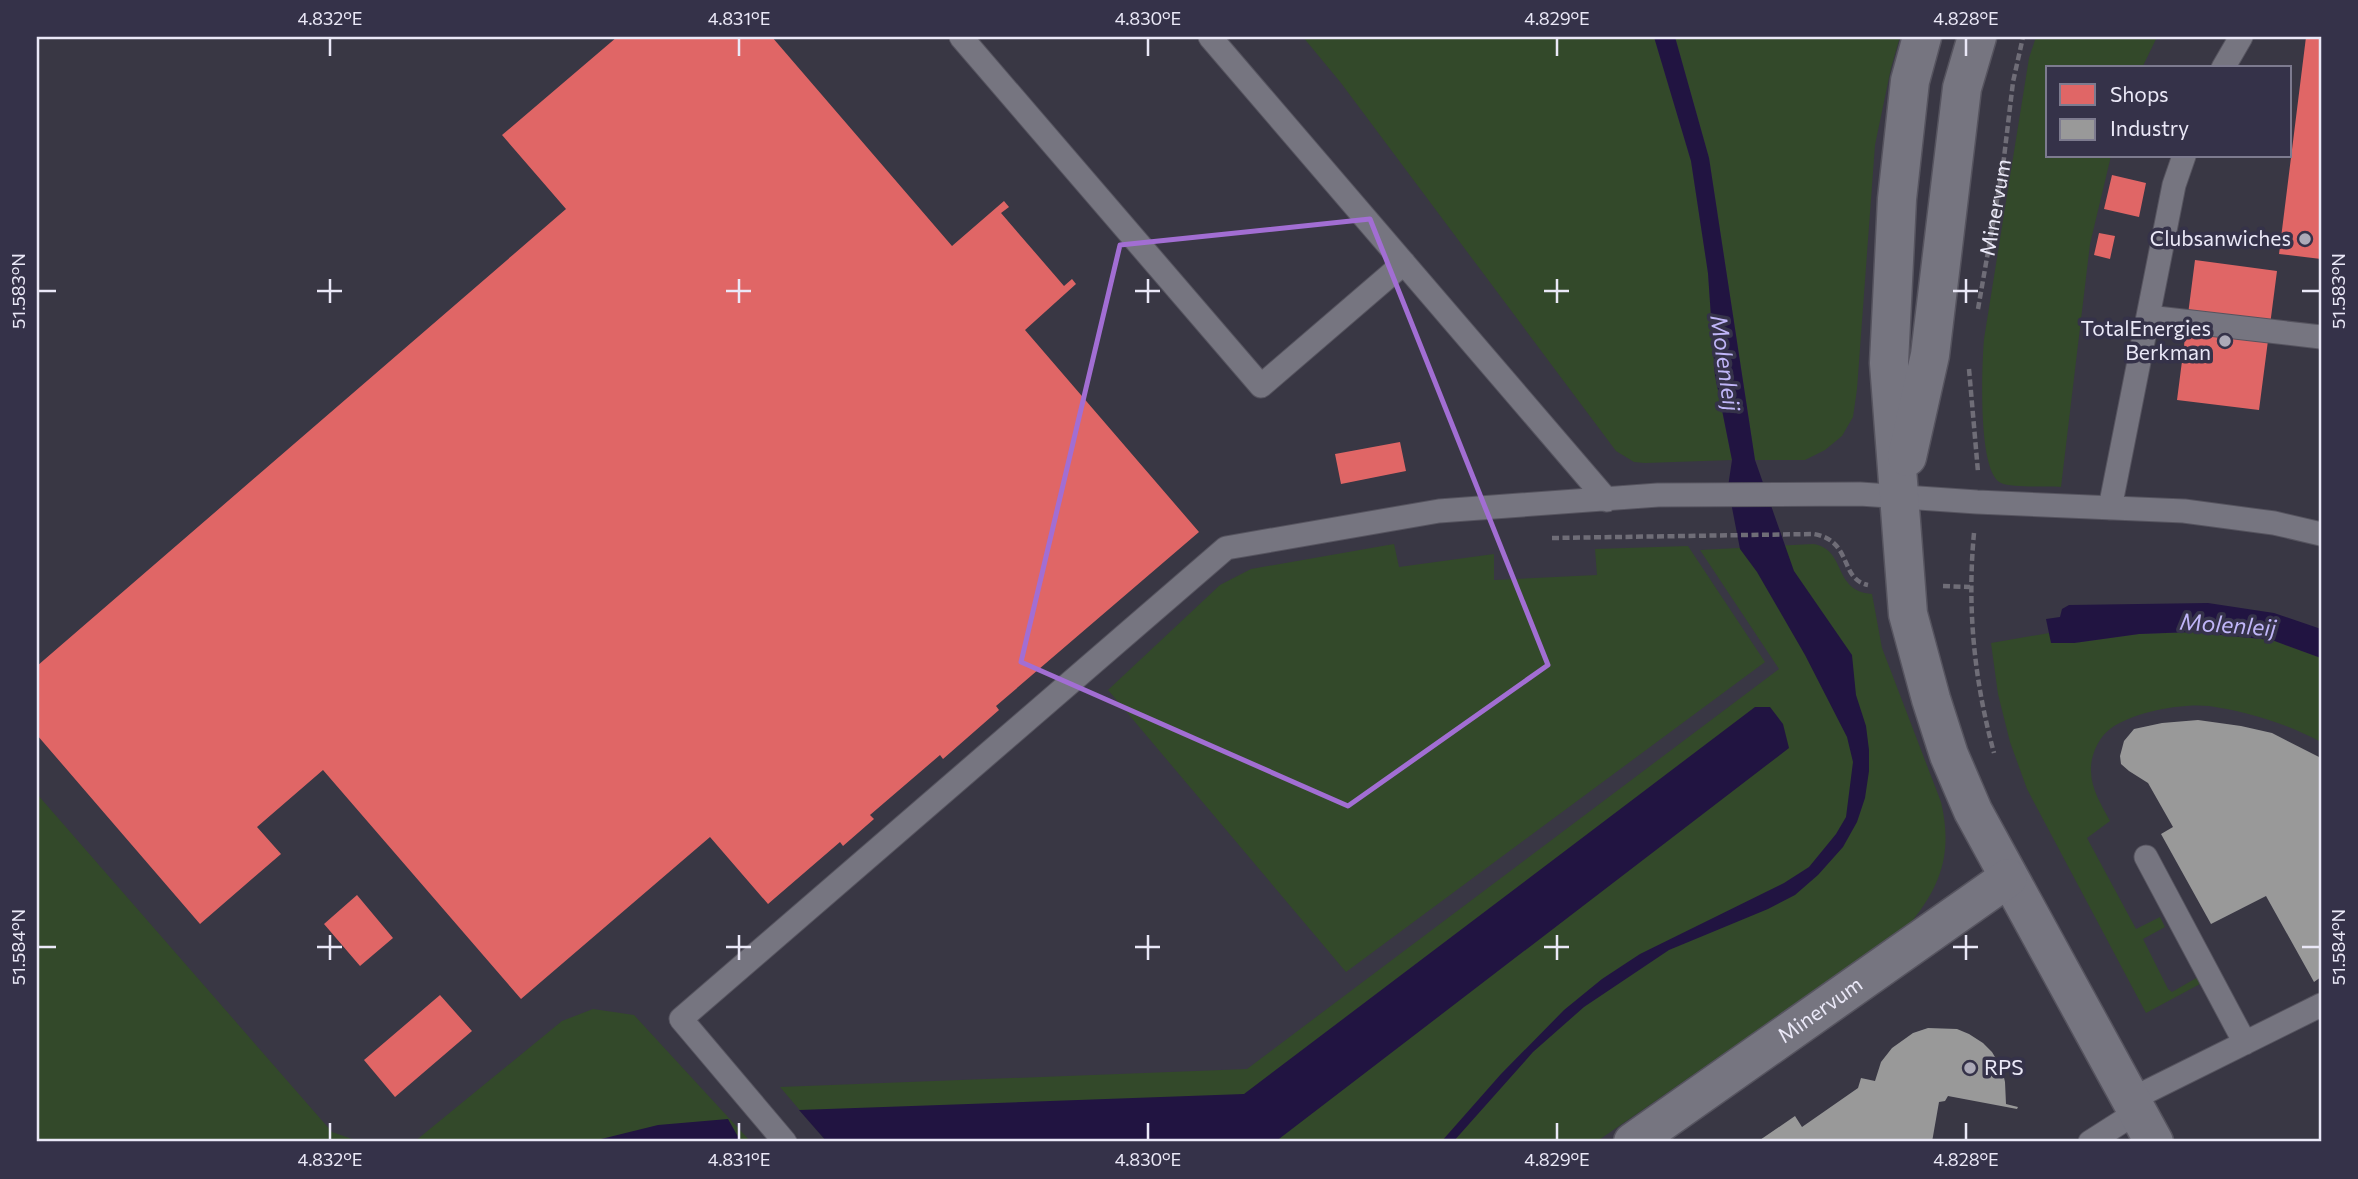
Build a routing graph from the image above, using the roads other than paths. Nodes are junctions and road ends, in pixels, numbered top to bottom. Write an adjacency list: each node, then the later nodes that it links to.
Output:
1 (961, 37): 8 (lane)
2 (1210, 37): 8 (lane)
3 (1922, 37): 11 (street)
4 (1977, 37): 11 (street)
5 (2241, 37): 6 (lane)
6 (2224, 66)
7 (2183, 158): 9 (lane)
8 (1405, 263): 12 (lane)
9 (2148, 317): 10 (lane); 13 (lane)
10 (2321, 337)
11 (1898, 496): 12 (lane); 13 (lane); 16 (street)
12 (1606, 500): 20 (lane)
13 (2110, 508): 14 (lane)
14 (2321, 534)
15 (2146, 857): 18 (lane)
16 (2008, 878): 19 (street); 21 (street, Minervum)
17 (2321, 1005): 18 (lane)
18 (2245, 1043): 19 (lane)
19 (2140, 1118): 22 (lane)
20 (785, 1142)
21 (1633, 1142)
22 (2090, 1142)

